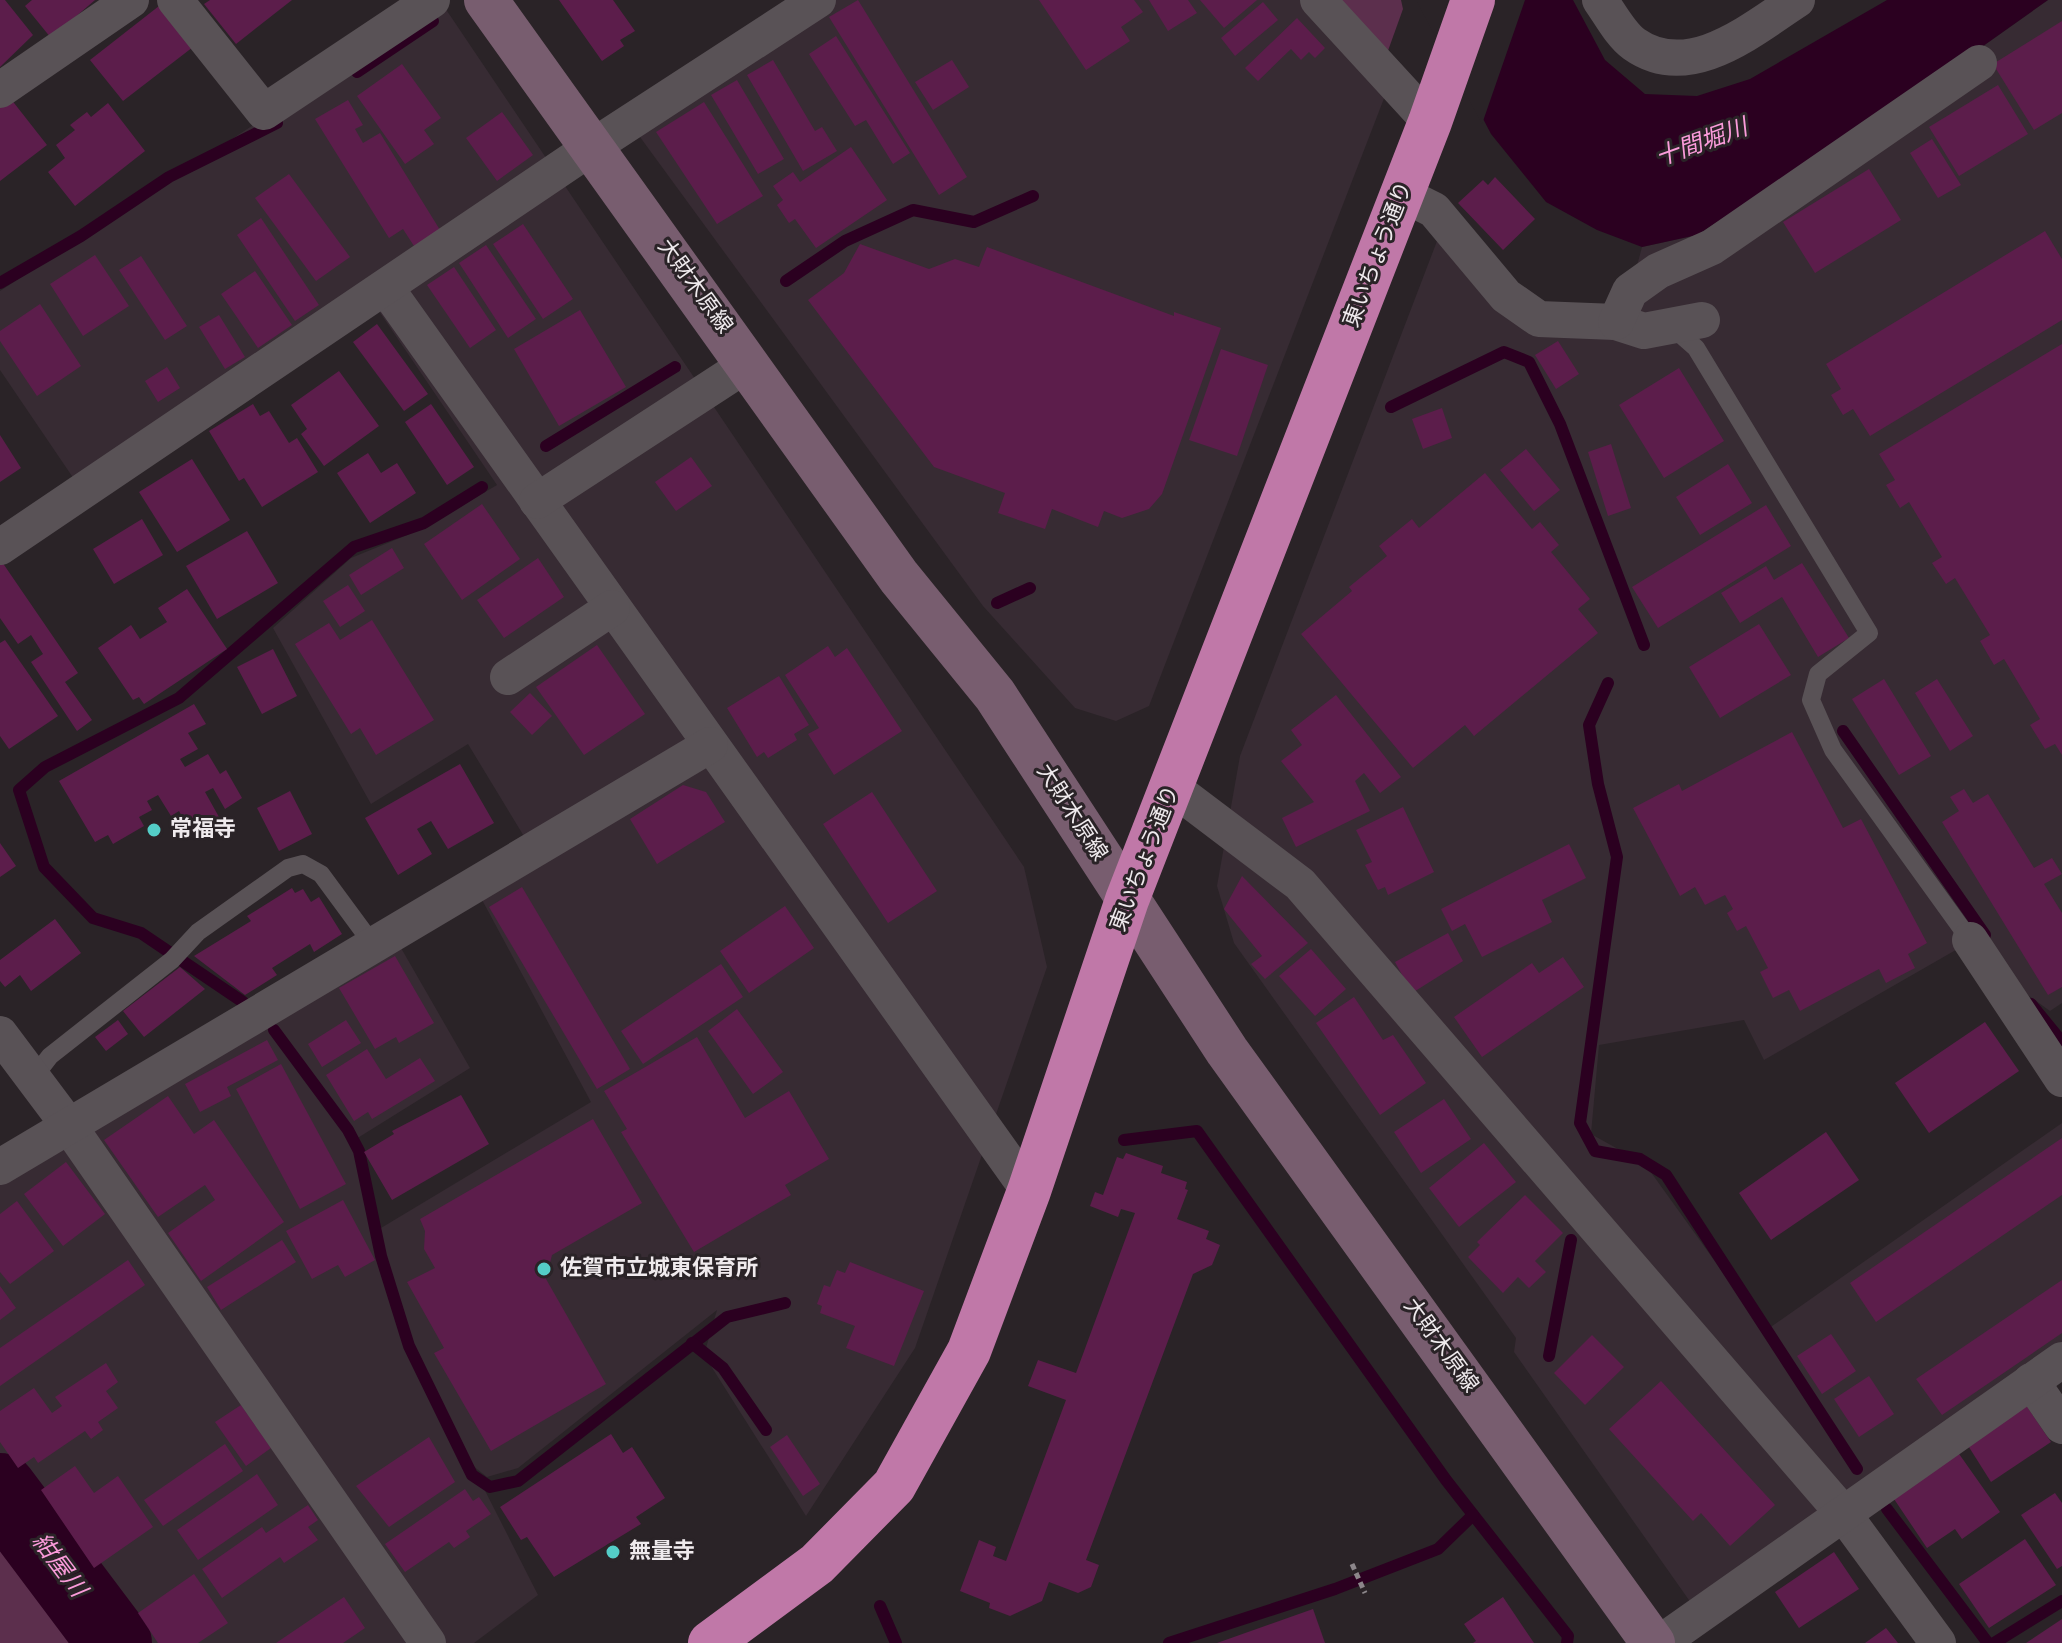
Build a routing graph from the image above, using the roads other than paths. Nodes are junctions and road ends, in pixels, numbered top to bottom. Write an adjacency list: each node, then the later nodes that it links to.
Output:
1 (131, 0): 11 (street)
2 (175, 0): 3 (street)
3 (432, 0)
4 (486, 0): 13 (street, 大財木原線)
5 (818, 0): 13 (street)
6 (1318, 0): 12 (street)
7 (1473, 0): 12 (highway, 東いちょう通り)
8 (1600, 0): 9 (street)
9 (1797, 0)
10 (1979, 63): 16 (street)
11 (0, 90)
12 (1436, 105): 14 (highway, 東いちょう通り)
13 (592, 147): 15 (street); 18 (street, 大財木原線)
14 (1402, 194): 16 (street); 24 (highway, 東いちょう通り)
15 (386, 288): 19 (street); 20 (street)
16 (1616, 322): 17 (street)
17 (1687, 323): 26 (lane)
18 (749, 363): 19 (street); 25 (street, 大財木原線)
19 (537, 501): 21 (street)
20 (0, 547)
21 (612, 608): 22 (street); 23 (street)
22 (508, 677)
23 (710, 745): 27 (street); 33 (street)
24 (1173, 788): 25 (highway, 東いちょう通り); 37 (street)
25 (1127, 900): 33 (highway, 東いちょう通り); 40 (street, 大財木原線)
26 (1970, 940): 30 (street)
27 (374, 946): 29 (lane); 31 (street)
28 (0, 1034): 29 (street)
29 (33, 1078): 31 (street)
30 (2062, 1079)
31 (69, 1126): 32 (street); 38 (street)
32 (0, 1167)
33 (1029, 1191): 39 (highway, 東いちょう通り)
34 (2062, 1360): 35 (street)
35 (2031, 1381): 36 (street); 37 (street)
36 (2062, 1426)
37 (1842, 1512): 41 (street); 42 (street)
38 (428, 1643)
39 (710, 1643)
40 (1653, 1643)
41 (1660, 1643)
42 (1938, 1643)

